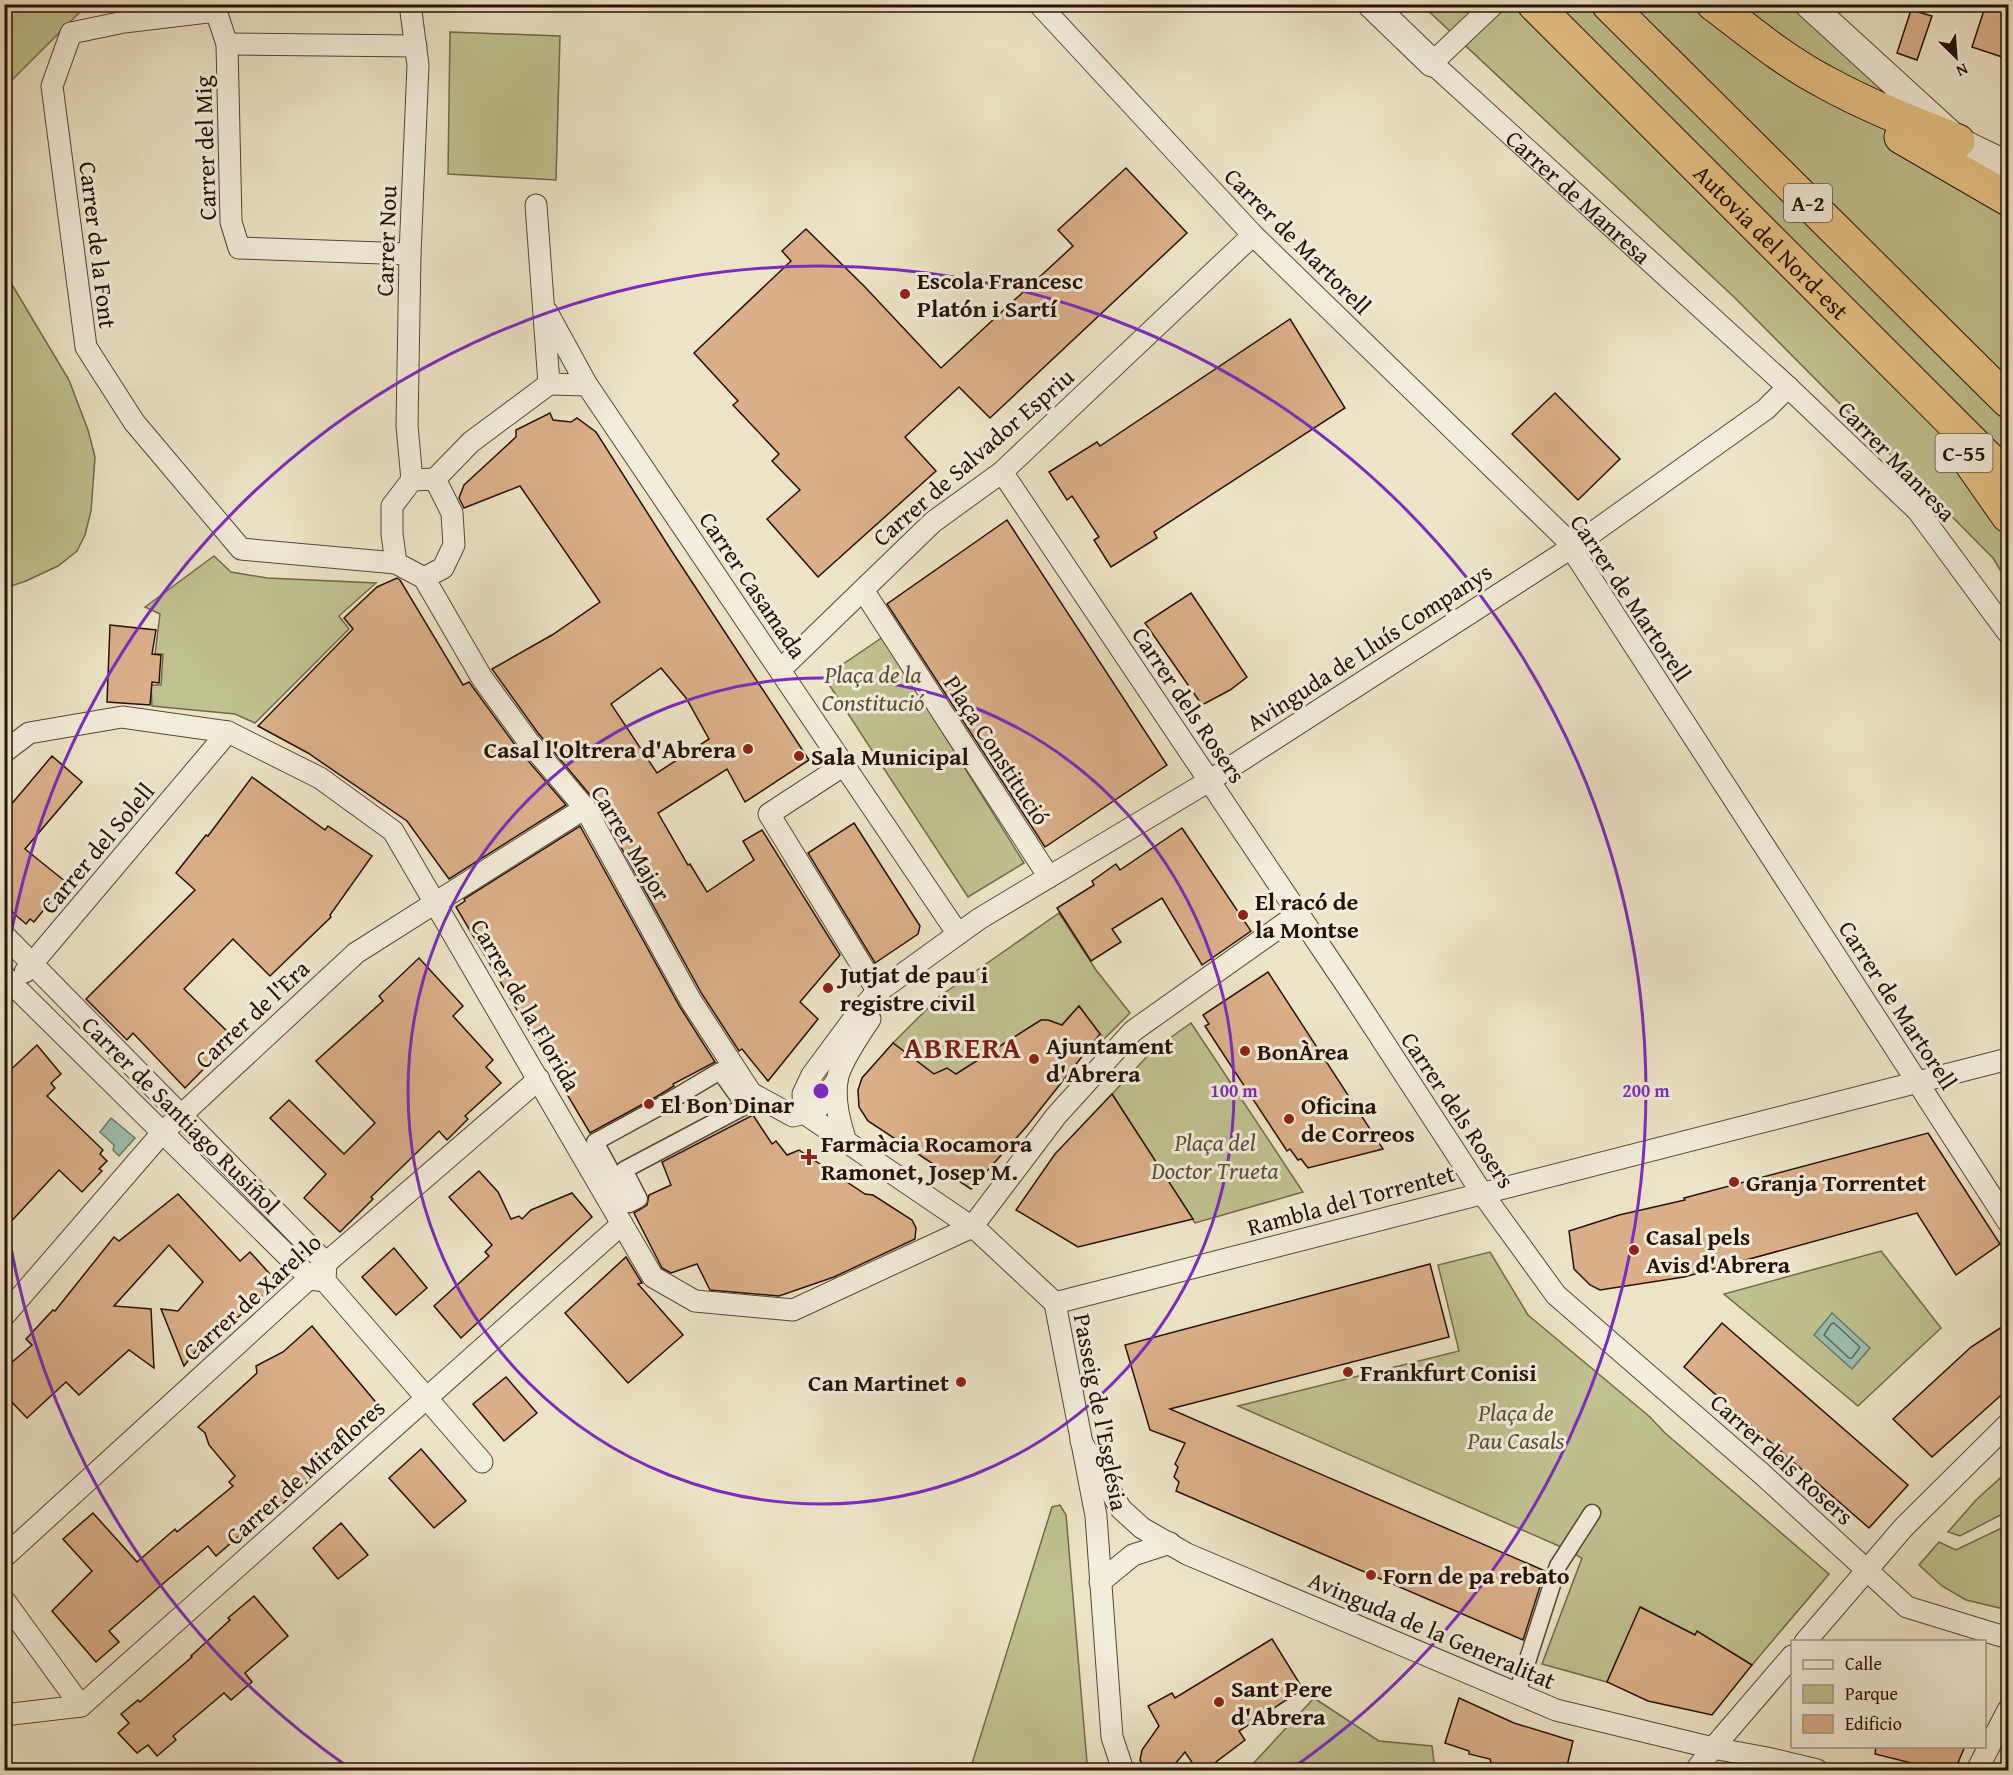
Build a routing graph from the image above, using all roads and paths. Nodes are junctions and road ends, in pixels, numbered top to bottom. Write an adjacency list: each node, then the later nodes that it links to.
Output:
1 (410, 4): 10 (street, Carrer Nou)
2 (1039, 4): 17 (street, Carrer de Martorell)
3 (1371, 4): 11 (street, Carrer de Manresa)
4 (1494, 4): 11 (street)
5 (1534, 4): 23 (highway, Autovia del Nord-est / A-2)
6 (1608, 4): 24 (highway, A-2)
7 (1713, 4): 12 (highway)
8 (1808, 4): 13 (street)
9 (227, 45): 10 (street); 18 (street, Carrer del Mig); 31 (street, Carrer de la Font)
10 (416, 46): 18 (street, Carrer Nou)
11 (1439, 57): 22 (street, Carrer de Manresa)
12 (1823, 82): 13 (highway); 15 (highway)
13 (1958, 141): 14 (street)
14 (2008, 165)
15 (2008, 199)
16 (536, 205): 19 (street)
17 (1252, 234): 25 (street, Carrer de Salvador Espriu); 30 (street, Carrer de Martorell)
18 (410, 254): 27 (street, Carrer Nou)
19 (543, 307): 20 (street); 21 (street, Carrer Casamada)
20 (549, 384): 21 (street); 28 (street)
21 (588, 385): 35 (street, Carrer Casamada)
22 (1788, 387): 30 (street, Avinguda de Lluís Companys); 34 (street, Carrer Manresa)
23 (1919, 389): 26 (highway, Autovia del Nord-est / A-2); 29 (highway, C-55)
24 (2008, 401)
25 (1002, 472): 33 (street, Carrer de Salvador Espriu); 39 (street, Carrer dels Rosers)
26 (2008, 478)
27 (412, 480): 28 (street); 31 (street)
28 (435, 480): 32 (street)
29 (2008, 516)
30 (1571, 548): 39 (street, Avinguda de Lluís Companys); 53 (street, Carrer de Martorell)
31 (396, 564): 32 (street)
32 (424, 578): 40 (street, Carrer Major)
33 (863, 590): 35 (street, Carrer de Salvador Espriu); 41 (street, Plaça Constitució)
34 (2008, 633)
35 (780, 670): 38 (street, Carrer Casamada)
36 (228, 732): 37 (street, Carrer de la Florida); 42 (street, Carrer de la Florida); 46 (street, Carrer del Solell)
37 (4, 752)
38 (844, 765): 44 (street, Carrer Casamada); 49 (street)
39 (1209, 781): 41 (street, Avinguda de Lluís Companys); 43 (street, Carrer dels Rosers)
40 (585, 808): 42 (street, Carrer de l'Era); 55 (street, Carrer Major)
41 (1049, 877): 44 (street, Avinguda de Lluís Companys)
42 (436, 901): 51 (street, Carrer de la Florida); 56 (street, Carrer de l'Era)
43 (1298, 914): 59 (street, Carrer dels Rosers); 62 (street)
44 (958, 934): 47 (street, Avinguda de Lluís Companys)
45 (4, 935): 46 (street, Carrer de Santiago Rusiñol)
46 (33, 962): 48 (street, Carrer del Solell); 56 (street, Carrer de Santiago Rusiñol)
47 (915, 966): 49 (street, Avinguda de Lluís Companys); 52 (street)
48 (8, 986): 57 (street, Carrer de Santiago Rusiñol)
49 (878, 992): 55 (street, Avinguda de Lluís Companys)
50 (2008, 1059): 53 (street, Rambla del Torrentet)
51 (539, 1079): 61 (street, Carrer de la Florida); 63 (street, Carrer de Xarel·lo)
52 (837, 1080): 55 (street); 58 (street)
53 (1917, 1082): 59 (street, Rambla del Torrentet); 60 (street, Carrer de Martorell)
54 (745, 1106): 54 (street)
55 (804, 1113): 58 (street, Passeig de l'Església)
56 (181, 1115): 57 (street, Carrer de l'Era); 63 (street, Carrer de Santiago Rusiñol)
57 (162, 1133): 63 (street, Carrer de Santiago Rusiñol); 65 (street, Carrer de l'Era)
58 (846, 1142): 62 (street, Passeig de l'Església)
59 (1482, 1193): 64 (street, Rambla del Torrentet); 73 (street, Carrer dels Rosers)
60 (2008, 1222)
61 (622, 1224): 62 (street, Carrer de la Florida); 66 (street, Carrer de Miraflores)
62 (972, 1227): 64 (street, Passeig de l'Església)
63 (321, 1274): 66 (street, Carrer de Santiago Rusiñol); 72 (street, Carrer de Xarel·lo)
64 (1055, 1304): 68 (street, Passeig de l'Església)
65 (4, 1316)
66 (426, 1398): 69 (street, Carrer de Santiago Rusiñol); 80 (street, Carrer de Miraflores)
67 (2008, 1424): 73 (street)
68 (1081, 1441): 71 (street, Avinguda de la Generalitat); 74 (street, Passeig de l'Església)
69 (482, 1462)
70 (1592, 1513): 79 (street)
71 (1170, 1543): 74 (street); 79 (street, Avinguda de la Generalitat)
72 (4, 1557)
73 (1867, 1570): 76 (street, Carrer dels Rosers); 77 (street)
74 (1101, 1582): 84 (street, Passeig de l'Església)
75 (4, 1600): 80 (street)
76 (2008, 1638)
77 (1806, 1640)
78 (1791, 1657): 83 (street)
79 (1517, 1693): 83 (street, Avinguda de la Generalitat)
80 (81, 1706): 82 (street)
81 (2008, 1710): 87 (street)
82 (4, 1715)
83 (1713, 1748): 85 (street); 86 (street, Avinguda de la Generalitat)
84 (1123, 1770)
85 (1696, 1770)
86 (1817, 1770)
87 (1977, 1770)

